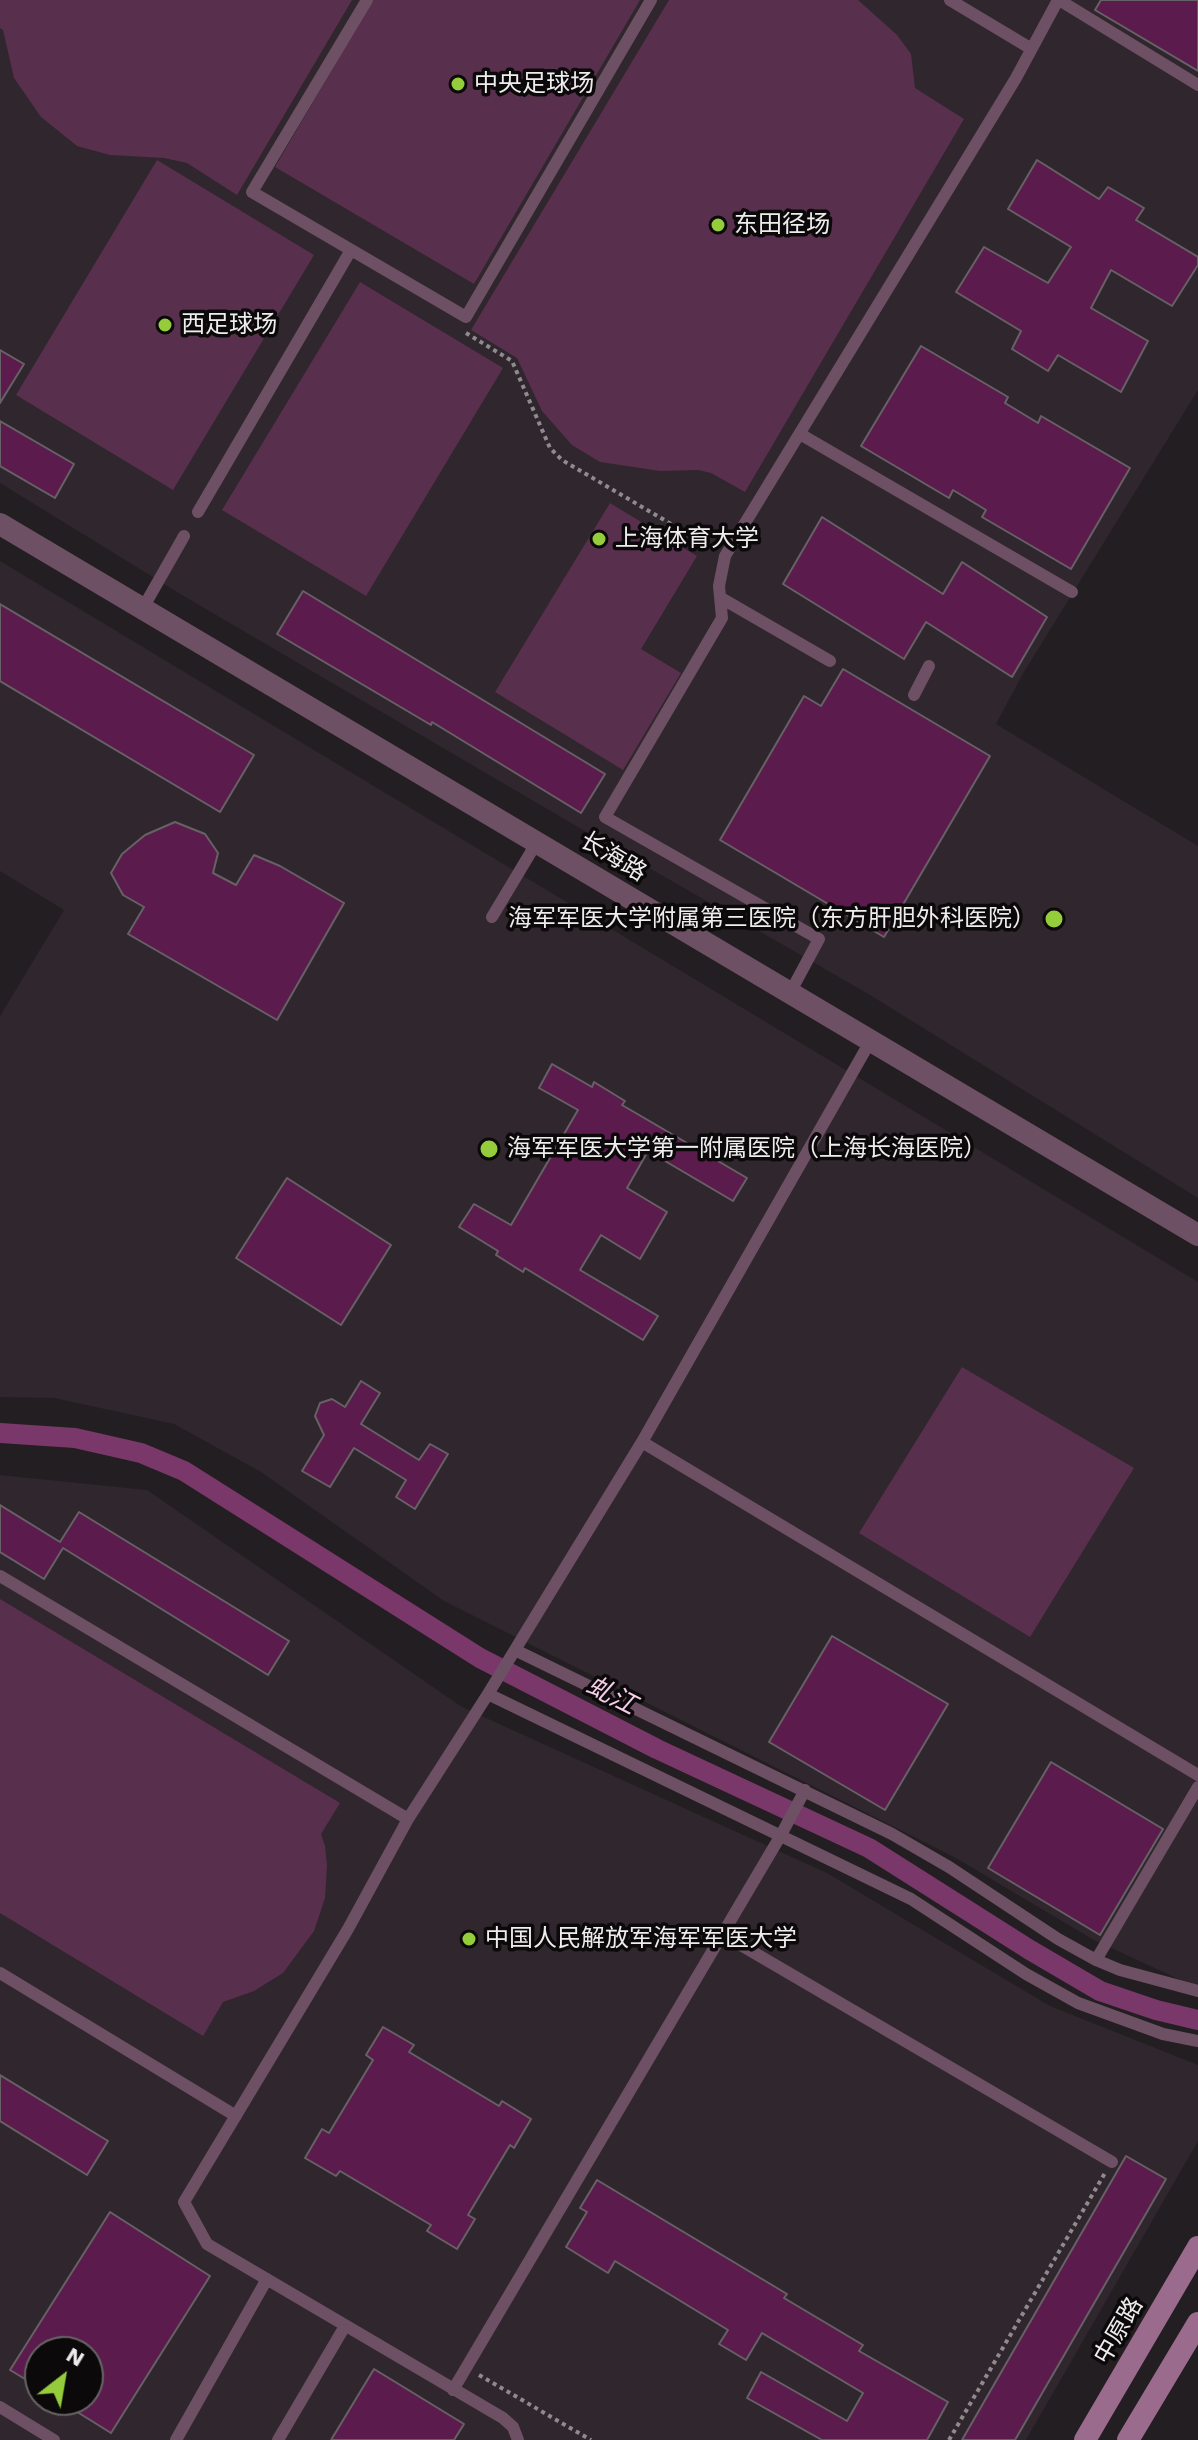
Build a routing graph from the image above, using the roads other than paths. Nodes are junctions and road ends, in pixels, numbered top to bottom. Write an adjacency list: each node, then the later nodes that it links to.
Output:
1 (367, 0): 7 (lane)
2 (651, 0): 7 (lane)
3 (950, 0): 5 (lane)
4 (1058, 0): 5 (lane); 6 (lane)
5 (1030, 48): 8 (lane)
6 (1198, 85)
7 (351, 250): 9 (lane)
8 (800, 434): 12 (lane); 13 (lane)
9 (198, 512)
10 (0, 524): 14 (street, 长海路)
11 (184, 536): 14 (lane)
12 (1072, 592)
13 (721, 598): 15 (lane); 20 (lane)
14 (143, 608): 18 (street, 长海路)
15 (830, 661)
16 (929, 666): 17 (lane)
17 (914, 695)
18 (537, 842): 19 (lane); 20 (street, 长海路)
19 (492, 917)
20 (791, 991): 21 (street, 长海路)
21 (871, 1040): 22 (street, 长海路); 23 (lane)
22 (1198, 1235)
23 (642, 1442): 25 (lane); 27 (lane)
24 (0, 1576): 30 (lane)
25 (513, 1653): 26 (lane); 29 (lane)
26 (491, 1689): 30 (lane); 31 (lane)
27 (1198, 1775)
28 (1198, 1787): 33 (lane)
29 (805, 1790): 31 (lane); 33 (lane)
30 (408, 1819): 37 (lane)
31 (783, 1829): 32 (lane); 36 (lane)
32 (722, 1934): 38 (lane); 43 (lane)
33 (1096, 1960): 35 (lane)
34 (0, 1973): 37 (lane)
35 (1198, 1991)
36 (1198, 2041)
37 (236, 2116): 40 (lane)
38 (1112, 2162)
39 (1198, 2247): 49 (main road, 中原路)
40 (267, 2279): 42 (lane); 46 (lane)
41 (1198, 2323): 50 (main road)
42 (345, 2326): 43 (lane); 47 (lane)
43 (453, 2390): 48 (lane)
44 (0, 2407): 45 (lane)
45 (54, 2440)
46 (176, 2440)
47 (278, 2440)
48 (518, 2440)
49 (1085, 2440)
50 (1128, 2440)

